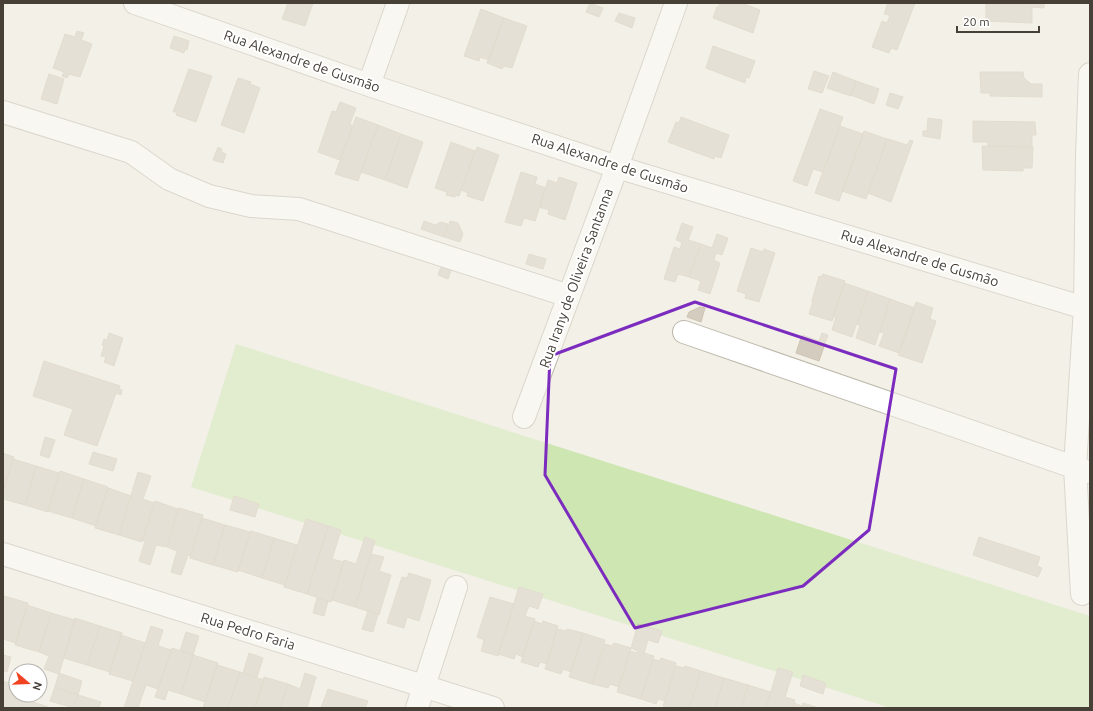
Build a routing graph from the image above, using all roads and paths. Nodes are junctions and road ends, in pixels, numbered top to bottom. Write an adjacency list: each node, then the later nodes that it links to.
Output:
1 (135, 3): 5 (street, Rua Alexandre de Gusmão)
2 (398, 3): 5 (street)
3 (676, 3): 8 (street, Rua Irany de Oliveira Santanna)
4 (1090, 74): 7 (street)
5 (369, 85): 8 (street, Rua Alexandre de Gusmão)
6 (3, 112): 9 (street)
7 (1088, 156): 10 (street)
8 (617, 167): 9 (street, Rua Irany de Oliveira Santanna); 10 (street, Rua Alexandre de Gusmão)
9 (569, 296): 12 (street, Rua Irany de Oliveira Santanna)
10 (1088, 308): 13 (street)
11 (684, 332): 13 (street)
12 (524, 417)
13 (1083, 470): 16 (street)
14 (3, 554): 17 (street, Rua Pedro Faria)
15 (456, 587): 17 (street)
16 (1082, 594)
17 (425, 687): 18 (street); 19 (street, Rua Pedro Faria)
18 (417, 708)
19 (493, 708)

